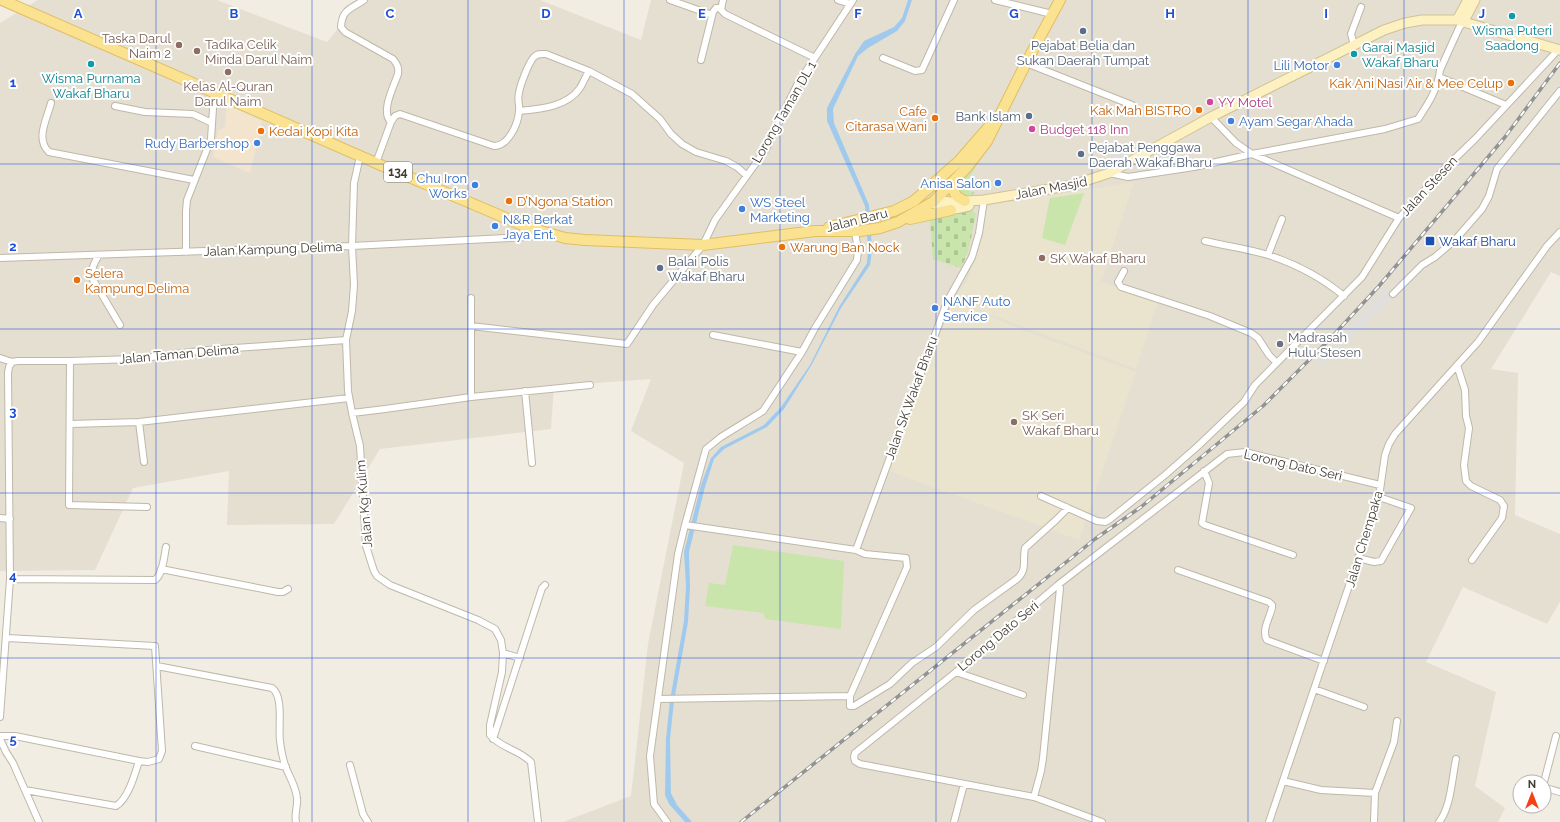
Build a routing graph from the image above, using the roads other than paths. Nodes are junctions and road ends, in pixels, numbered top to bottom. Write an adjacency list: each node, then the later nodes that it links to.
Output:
1 (2, 0): 26 (main road, 134)
2 (364, 0): 34 (street)
3 (670, 0): 15 (street)
4 (723, 0): 13 (street)
5 (838, 0): 11 (street)
6 (954, 0): 20 (street)
7 (995, 0): 14 (street)
8 (1060, 0): 14 (main road, Jalan Baru)
9 (1468, 0): 16 (street)
10 (1475, 0): 16 (street)
11 (851, 2): 19 (street, Lorong Taman DL 1)
12 (1361, 7): 17 (street)
13 (721, 8): 15 (street); 19 (street)
14 (1052, 14): 22 (main road, Jalan Baru)
15 (712, 15): 21 (street)
16 (1460, 20): 17 (street, Jalan Masjid); 18 (street, Jalan Masjid); 24 (street)
17 (1354, 46): 33 (street, Jalan Masjid)
18 (1559, 50): 29 (street, Jalan Stesen)
19 (815, 58): 40 (street, Lorong Taman DL 1)
20 (883, 58)
21 (701, 60)
22 (1026, 63): 28 (street); 32 (main road, Jalan Baru)
23 (589, 71): 31 (street); 31 (street); 40 (street)
24 (1439, 77): 29 (street); 36 (street)
25 (1560, 92): 64 (street)
26 (214, 93): 35 (street); 37 (main road, 134)
27 (51, 103): 42 (street)
28 (1132, 105)
29 (1506, 105): 49 (street, Jalan Stesen)
30 (115, 106): 35 (street)
31 (519, 111): 34 (street)
32 (999, 116): 41 (main road, Jalan Baru); 43 (main road, Jalan Baru)
33 (1211, 117): 36 (street, Jalan Stesen); 39 (street, Jalan Masjid)
34 (390, 122): 38 (street)
35 (212, 123): 42 (street)
36 (1252, 154): 39 (street); 49 (street, Jalan Stesen)
37 (360, 156): 38 (main road, 134); 58 (street, Jalan Kg Kulim)
38 (376, 163): 55 (main road, 134)
39 (1109, 174): 45 (street, Jalan Masjid)
40 (746, 176): 57 (street, Lorong Taman DL 1)
41 (943, 177): 44 (main road); 46 (main road, Jalan Baru)
42 (194, 180): 59 (street)
43 (954, 181): 44 (main road, Jalan Baru); 47 (main road)
44 (934, 198): 46 (main road); 47 (street, Jalan Masjid); 48 (street); 51 (main road, Jalan Baru)
45 (984, 200): 47 (street, Jalan Masjid); 48 (street, Jalan Masjid); 96 (street, Jalan SK Wakaf Bharu)
46 (914, 201): 52 (main road, Jalan Baru)
47 (965, 201)
48 (950, 210): 51 (main road)
49 (1399, 218): 65 (street)
50 (1282, 219): 61 (street)
51 (898, 222): 53 (main road, Jalan Baru)
52 (815, 231): 53 (main road, Jalan Baru); 57 (main road, 134)
53 (856, 231): 71 (street)
54 (1560, 232): 76 (street, Jalan Chempaka)
55 (546, 234): 57 (main road, 134); 58 (street, Jalan Kampung Delima)
56 (1205, 241): 61 (street)
57 (703, 245): 68 (street, Lorong Taman DL 1)
58 (352, 246): 59 (street, Jalan Kampung Delima); 70 (street, Jalan Kg Kulim)
59 (186, 252): 60 (street, Jalan Kampung Delima)
60 (99, 255): 62 (street, Jalan Kampung Delima); 67 (street)
61 (1268, 255): 65 (street)
62 (0, 258)
63 (1124, 271): 75 (street)
64 (1393, 294)
65 (1344, 296): 75 (street)
66 (471, 298): 68 (street)
67 (120, 325)
68 (471, 326): 79 (street)
69 (713, 335): 71 (street)
70 (346, 340): 73 (street, Jalan Taman Delima); 80 (street, Jalan Kg Kulim)
71 (802, 352): 94 (street)
72 (0, 358): 74 (street)
73 (70, 361): 74 (street, Jalan Taman Delima); 83 (street)
74 (12, 362): 93 (street)
75 (1277, 363): 91 (street)
76 (1457, 365): 87 (street, Jalan Chempaka); 99 (street)
77 (590, 385): 78 (street)
78 (525, 391): 79 (street); 85 (street)
79 (471, 397): 81 (street)
80 (349, 398): 81 (street, Jalan Kg Kulim); 82 (street)
81 (352, 413): 107 (street, Jalan Kg Kulim)
82 (139, 422): 83 (street); 84 (street)
83 (70, 424): 90 (street)
84 (144, 462)
85 (532, 463)
86 (1204, 471): 87 (street, Lorong Dato Seri); 97 (street); 103 (street, Lorong Dato Seri)
87 (1380, 486): 89 (street, Jalan Chempaka)
88 (1041, 496): 91 (street)
89 (1379, 497): 98 (street, Jalan Chempaka); 98 (street)
90 (147, 507)
91 (1068, 508): 114 (street)
92 (0, 518): 93 (street)
93 (10, 519): 102 (street)
94 (687, 525): 96 (street); 115 (street)
95 (166, 547): 100 (street)
96 (856, 550): 114 (street)
97 (1293, 555)
98 (1358, 558): 109 (street, Jalan Chempaka)
99 (1472, 560)
100 (161, 569): 102 (street); 105 (street)
101 (1178, 570): 109 (street)
102 (10, 579): 106 (street)
103 (1059, 584): 111 (street, Lorong Dato Seri); 132 (street)
104 (545, 585): 108 (street)
105 (288, 589)
106 (7, 638): 110 (street); 117 (street)
107 (503, 653): 108 (street); 121 (street, Jalan Kg Kulim)
108 (520, 658): 121 (street)
109 (1324, 661): 112 (street, Jalan Chempaka)
110 (157, 666): 124 (street); 126 (street)
111 (956, 672): 113 (street); 129 (street, Lorong Dato Seri)
112 (1314, 689): 116 (street); 128 (street, Jalan Chempaka)
113 (1023, 695)
114 (850, 696): 115 (street)
115 (658, 699): 138 (street)
116 (1364, 707)
117 (0, 717)
118 (1397, 721): 131 (street)
119 (1556, 736): 127 (street)
120 (0, 738): 124 (street); 130 (street)
121 (493, 739): 137 (street)
122 (195, 746): 126 (street)
123 (1456, 760): 143 (street)
124 (139, 761): 130 (street)
125 (350, 765): 136 (street)
126 (286, 767): 135 (street)
127 (1546, 774)
128 (1283, 781): 131 (street); 141 (street, Jalan Chempaka)
129 (964, 784): 132 (street, Lorong Dato Seri); 139 (street)
130 (25, 790): 133 (street)
131 (1375, 793): 142 (street)
132 (1034, 797): 140 (street, Lorong Dato Seri)
133 (38, 820): 134 (street)
134 (30, 822)
135 (296, 822)
136 (368, 822)
137 (538, 822)
138 (668, 822)
139 (954, 822)
140 (1102, 822)
141 (1269, 822)
142 (1374, 822)
143 (1439, 822)

